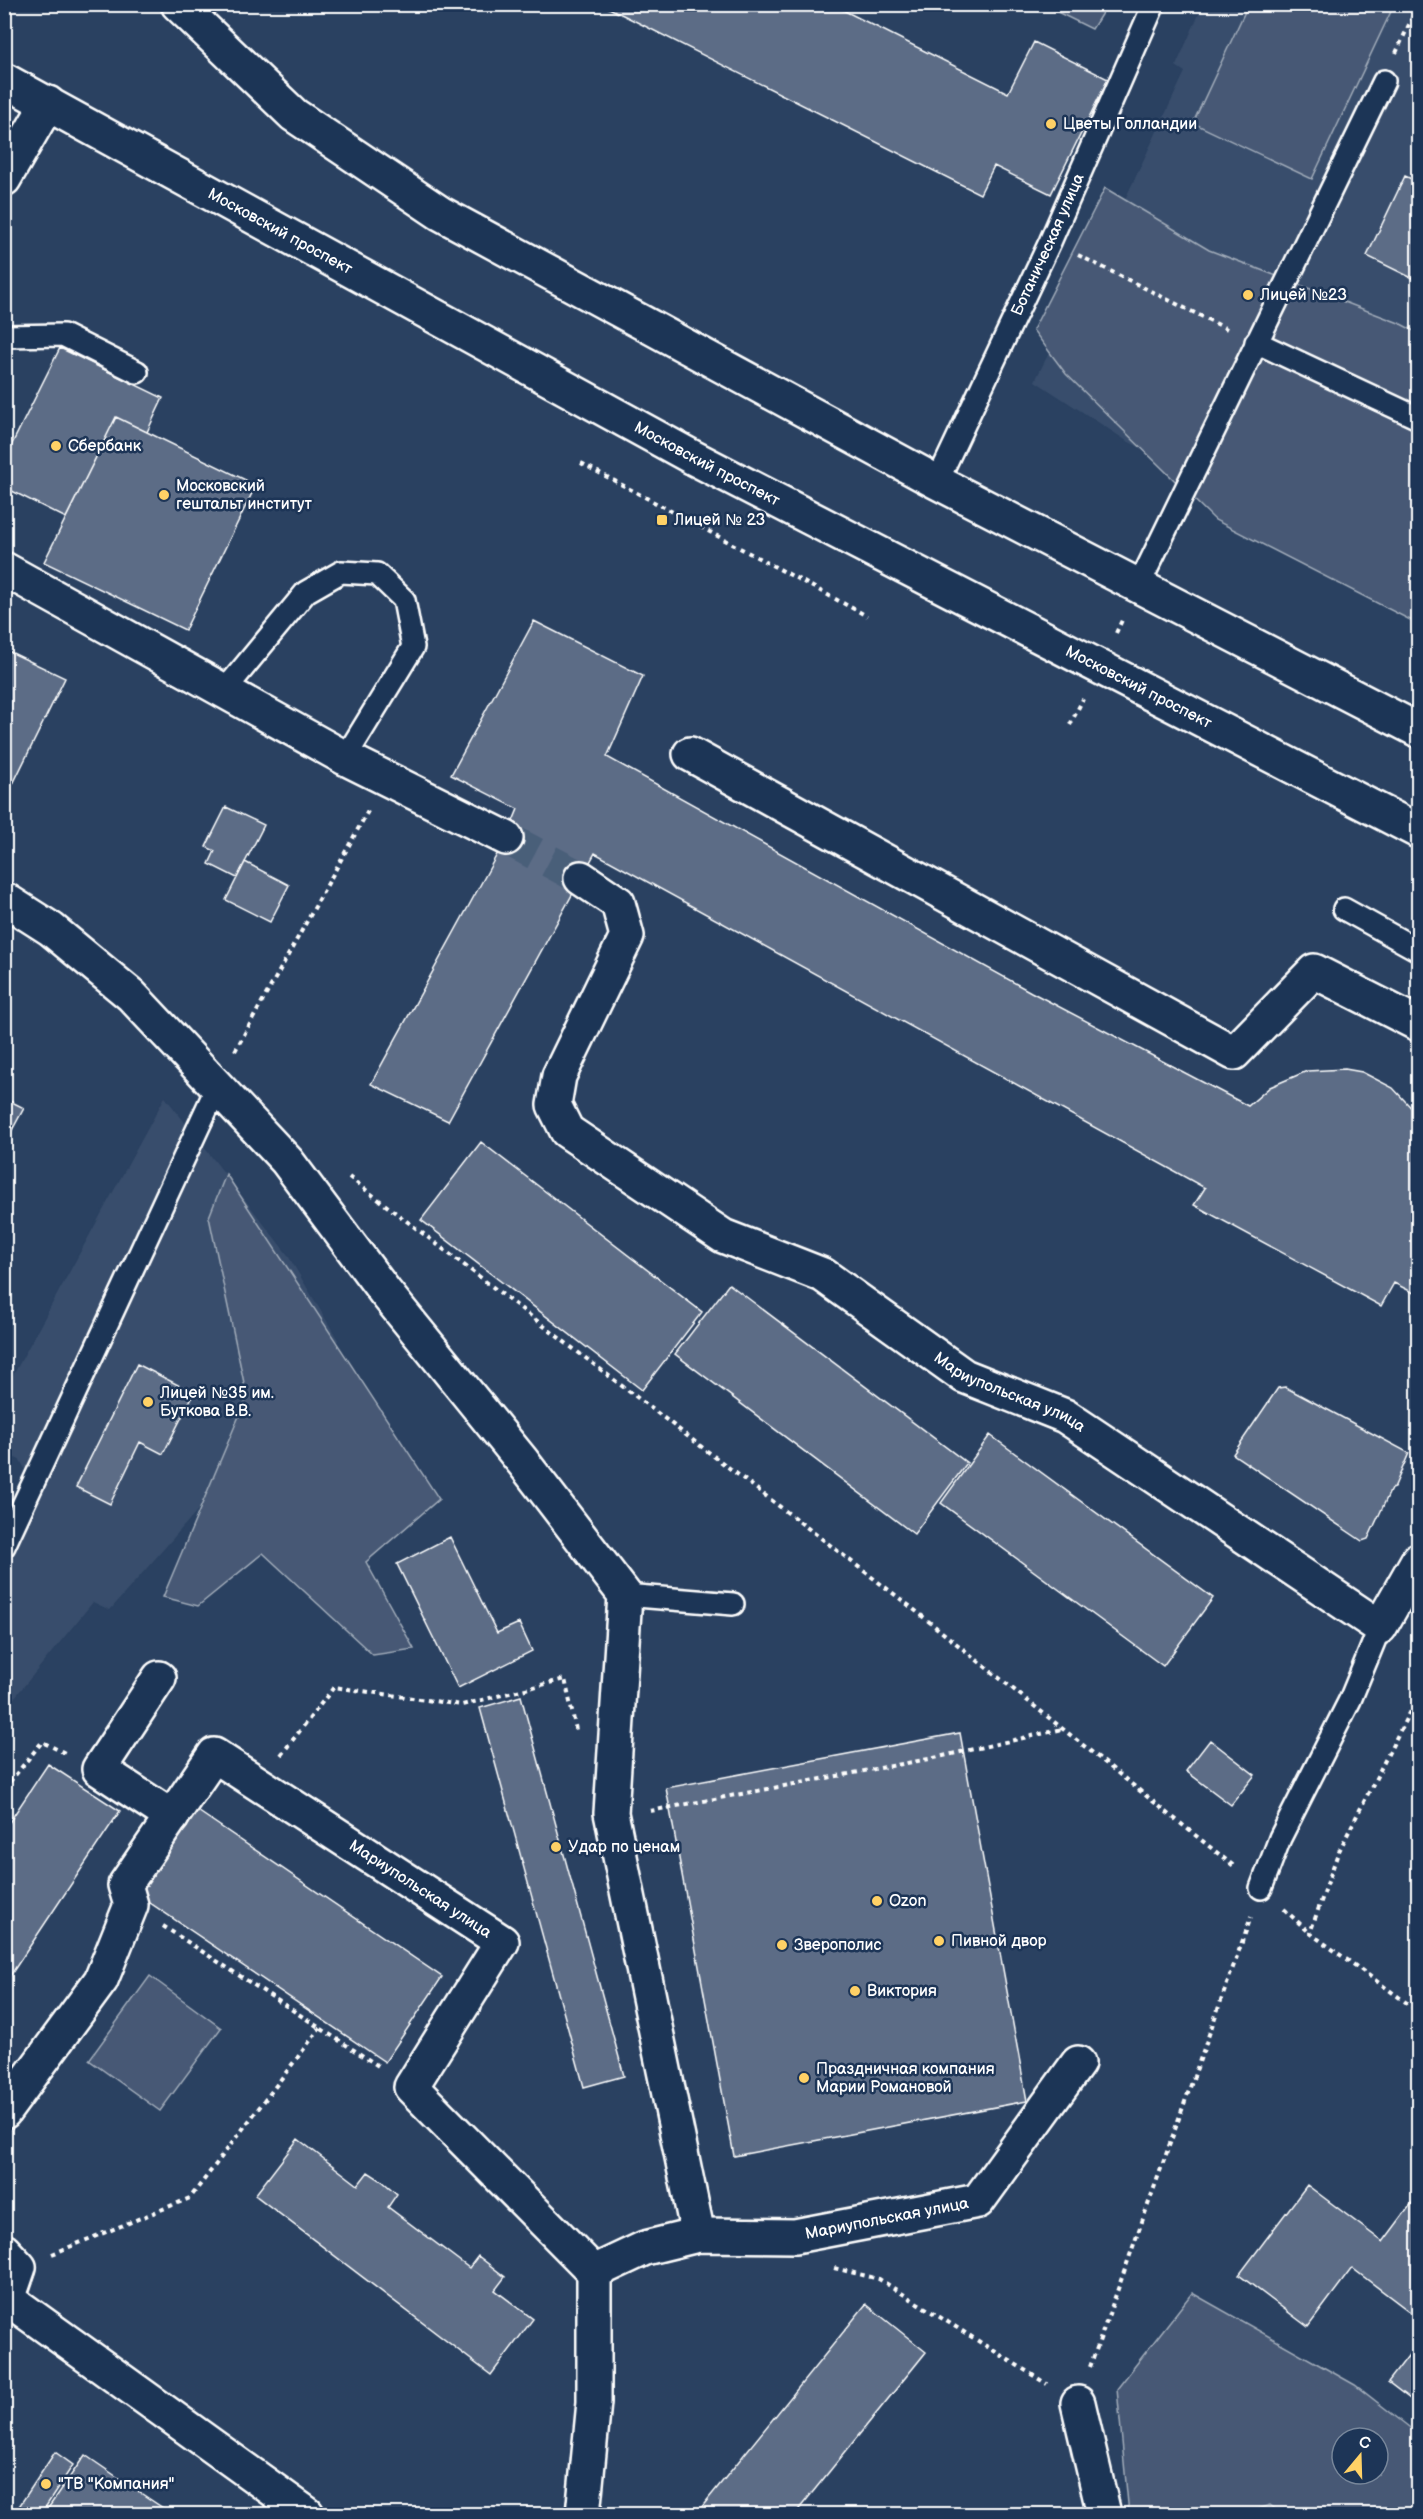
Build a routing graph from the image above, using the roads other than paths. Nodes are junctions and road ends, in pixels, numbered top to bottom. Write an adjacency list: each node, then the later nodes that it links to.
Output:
1 (178, 4): 11 (street)
2 (1154, 4): 11 (lane, Ботаническая улица)
3 (4, 80): 5 (street, Московский проспект)
4 (1384, 81): 8 (lane)
5 (48, 103): 6 (street); 18 (street, Московский проспект)
6 (4, 179)
7 (4, 336): 9 (lane)
8 (1256, 342): 10 (lane); 13 (lane)
9 (137, 372)
10 (1419, 418)
11 (937, 482): 13 (street)
12 (4, 569): 14 (street)
13 (1139, 585): 15 (street)
14 (225, 690): 17 (street); 17 (lane)
15 (1419, 730)
16 (690, 754): 24 (street)
17 (345, 758): 19 (street)
18 (1419, 831)
19 (506, 838)
20 (581, 878): 30 (street, Мариупольская улица)
21 (4, 899): 25 (street)
22 (1344, 909): 23 (lane)
23 (1419, 950)
24 (1419, 1024)
25 (224, 1072): 26 (lane); 28 (street)
26 (4, 1546)
27 (1419, 1560): 30 (street)
28 (625, 1595): 29 (lane); 36 (street)
29 (733, 1604)
30 (1380, 1628): 33 (lane)
31 (159, 1678): 32 (street)
32 (172, 1817): 35 (street); 38 (street, Мариупольская улица)
33 (1261, 1888)
34 (1078, 2063): 36 (street, Мариупольская улица)
35 (4, 2112)
36 (698, 2235): 38 (street, Мариупольская улица)
37 (12, 2259): 39 (street)
38 (594, 2272): 42 (street)
39 (6, 2301): 41 (street)
40 (1078, 2403): 43 (street)
41 (307, 2514)
42 (583, 2514)
43 (1104, 2514)

